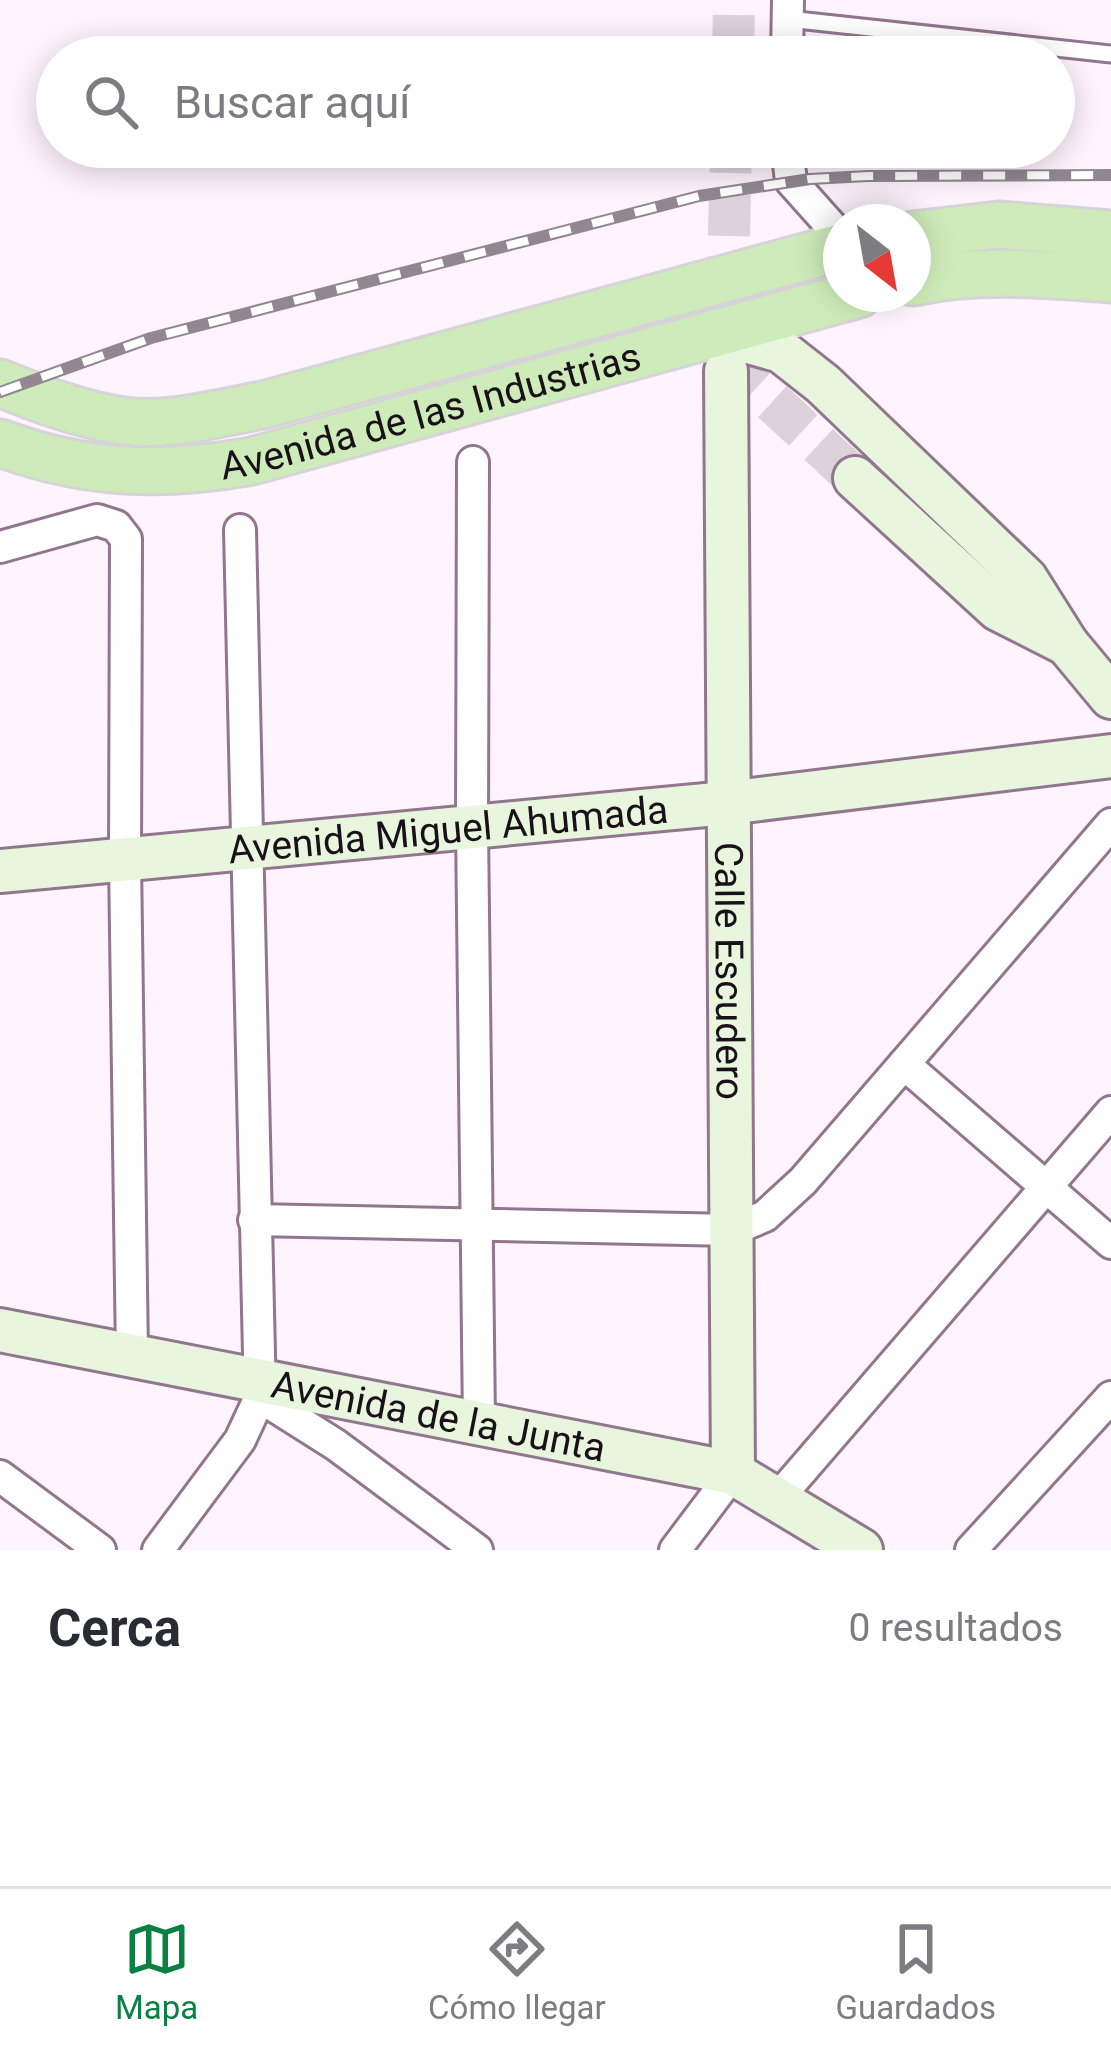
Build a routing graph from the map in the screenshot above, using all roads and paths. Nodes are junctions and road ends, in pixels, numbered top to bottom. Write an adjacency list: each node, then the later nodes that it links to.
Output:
1 (788, 9): 2 (lane)
2 (982, 36)
3 (1075, 49): 4 (lane)
4 (1111, 54)
5 (789, 168): 6 (street)
6 (823, 217)
7 (931, 233): 8 (main road)
8 (1111, 234)
9 (823, 253): 14 (main road, Avenida de las Industrias)
10 (931, 279): 11 (main road)
11 (1111, 279)
12 (823, 309): 13 (main road, Avenida de las Industrias)
13 (720, 351): 15 (main road, Avenida de las Industrias); 20 (street); 23 (street, Calle Escudero)
14 (0, 382)
15 (0, 443)
16 (473, 462): 25 (street)
17 (855, 478): 20 (street)
18 (239, 530): 26 (street)
19 (0, 548): 27 (street)
20 (1067, 644): 21 (street)
21 (1111, 697)
22 (1111, 756): 23 (street, Avenida Miguel Ahumada)
23 (727, 803): 25 (street, Avenida Miguel Ahumada); 34 (street, Calle Escudero)
24 (1111, 824): 29 (street)
25 (472, 828): 26 (street, Avenida Miguel Ahumada); 33 (street)
26 (250, 847): 27 (street, Avenida Miguel Ahumada); 32 (street)
27 (125, 860): 28 (street, Avenida Miguel Ahumada); 37 (street)
28 (0, 872)
29 (904, 1064): 31 (street); 34 (street)
30 (1111, 1112): 31 (street)
31 (1046, 1186): 35 (street); 43 (street)
32 (254, 1220): 33 (street); 38 (street)
33 (478, 1224): 34 (street); 40 (street)
34 (732, 1230): 41 (street, Calle Escudero)
35 (1111, 1244)
36 (0, 1330): 37 (street, Avenida de la Junta)
37 (132, 1357): 38 (street, Avenida de la Junta)
38 (260, 1390): 40 (street, Avenida de la Junta); 45 (street); 46 (street)
39 (1111, 1396): 49 (street)
40 (479, 1423): 41 (street, Avenida de la Junta)
41 (733, 1473): 43 (street, Avenida de la Junta); 47 (street)
42 (0, 1476): 44 (street)
43 (778, 1498): 48 (street, Avenida de la Junta)
44 (100, 1550)
45 (158, 1550)
46 (477, 1550)
47 (675, 1550)
48 (860, 1550)
49 (970, 1550)

